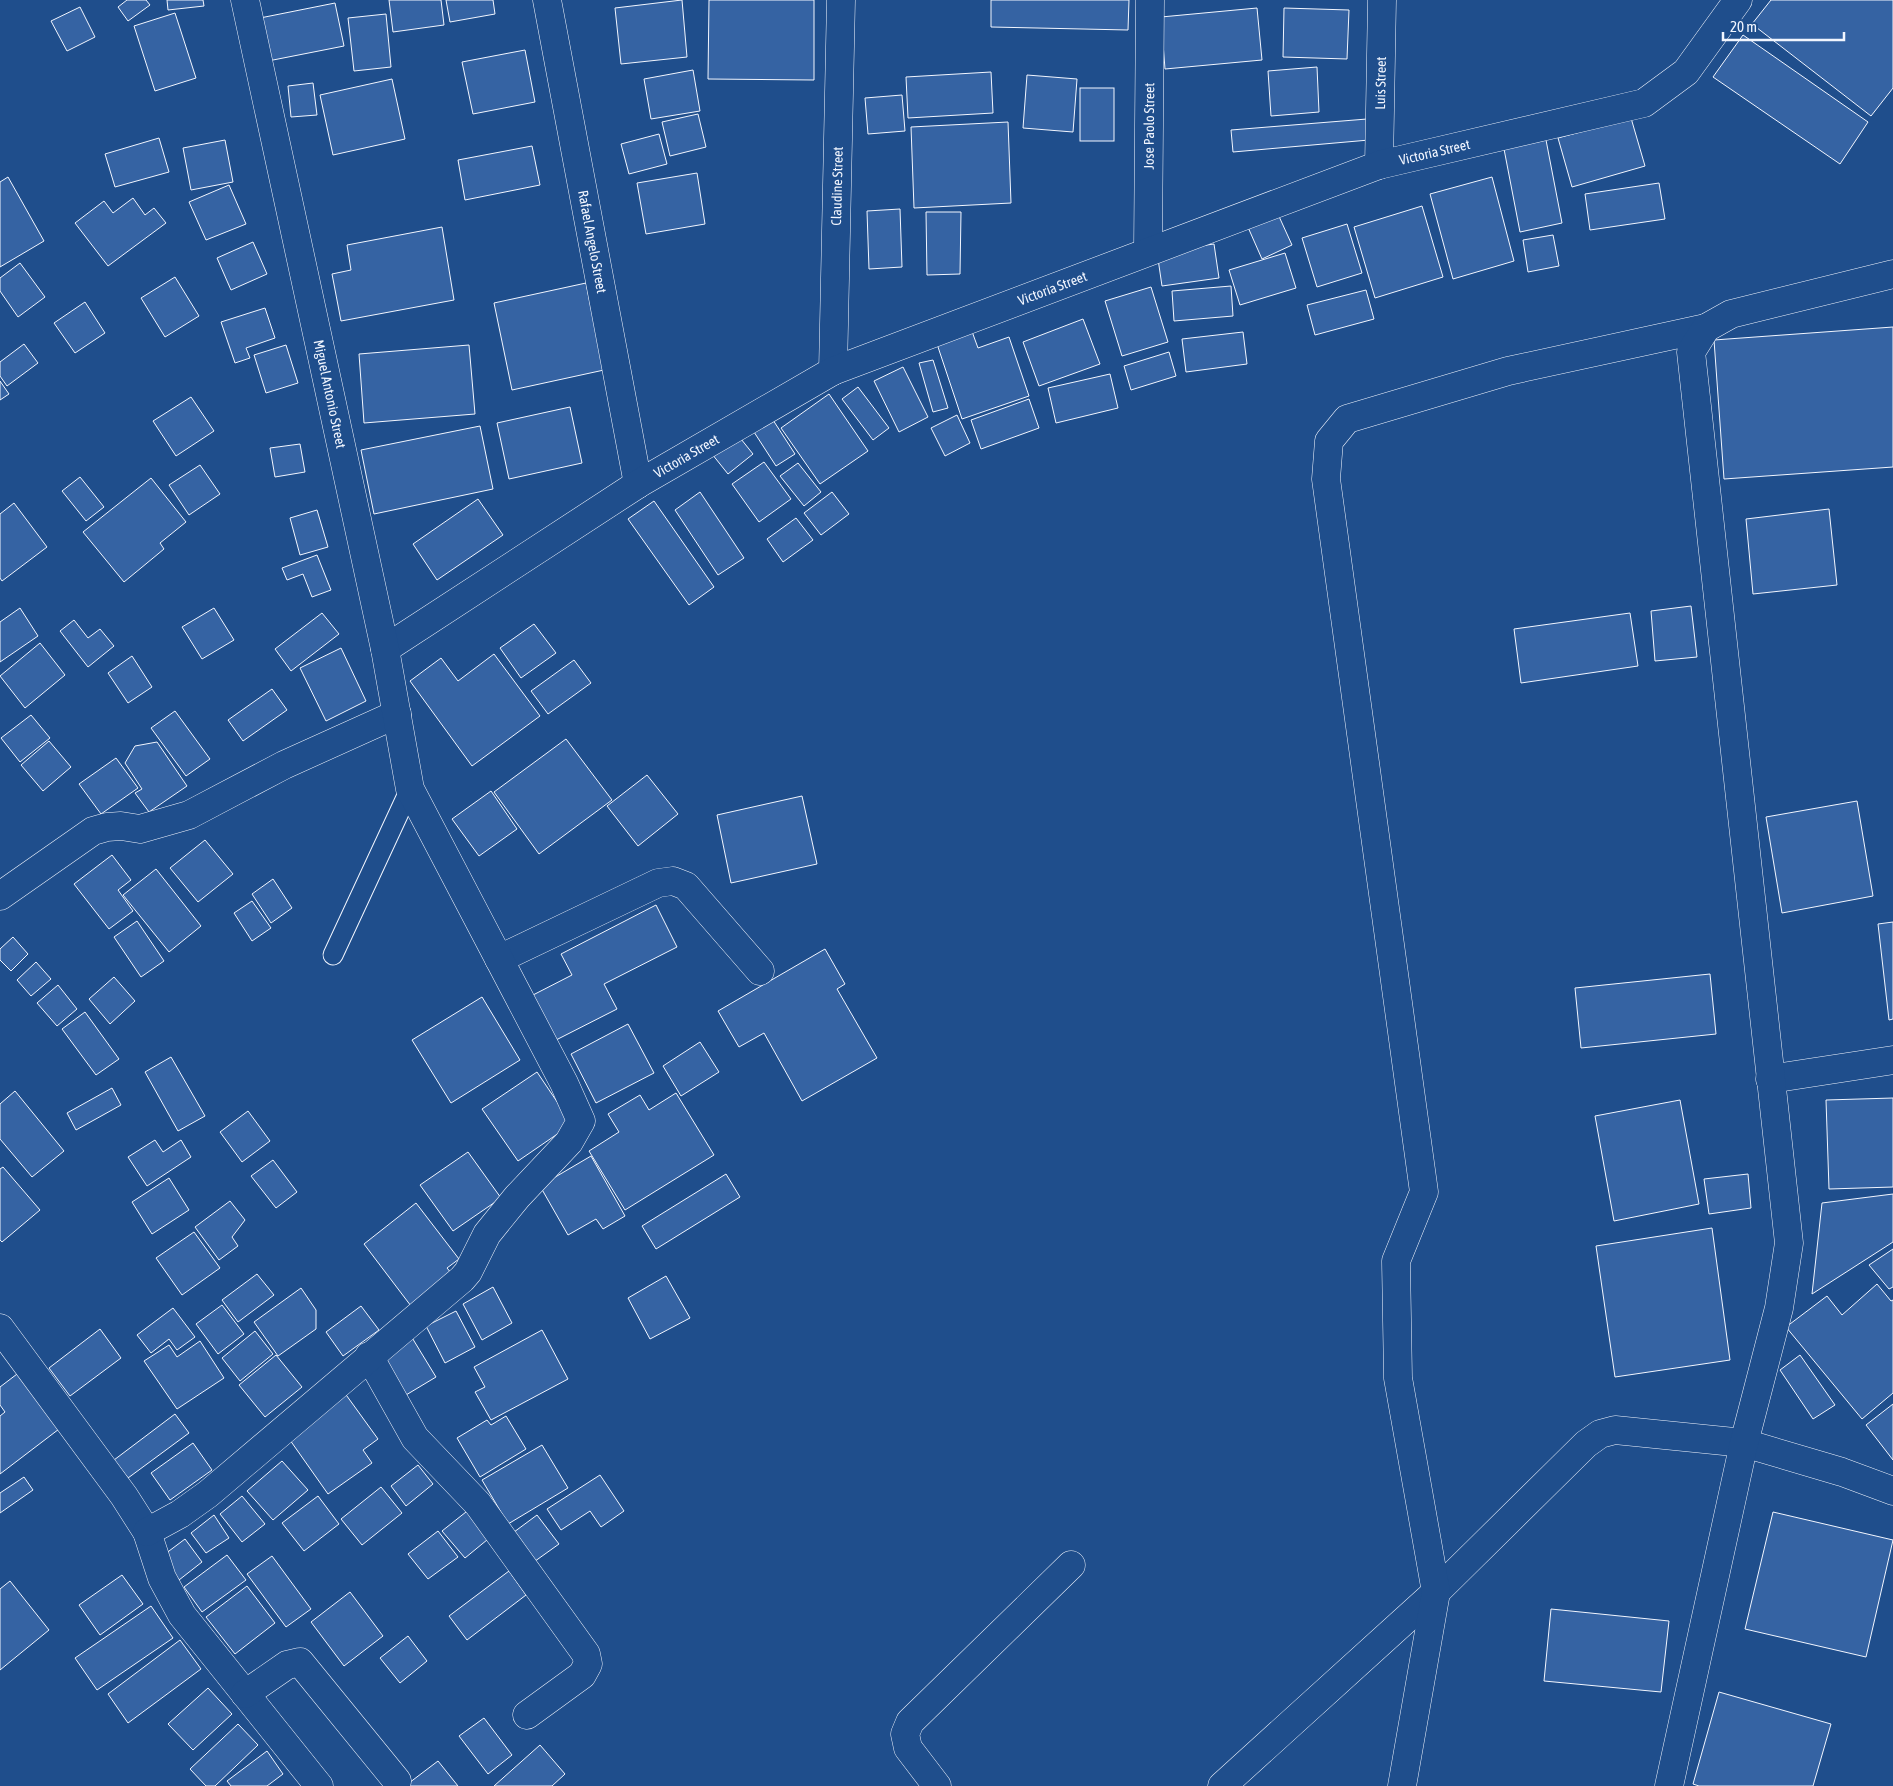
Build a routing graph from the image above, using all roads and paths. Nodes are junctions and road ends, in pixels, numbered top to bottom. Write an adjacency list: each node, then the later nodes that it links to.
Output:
1 (245, 0): 13 (street, Miguel Antonio Street)
2 (547, 0): 12 (street, Rafael Angelo Street)
3 (841, 0): 11 (street, Claudine Street)
4 (1150, 0): 8 (street, Jose Paolo Street)
5 (1382, 0): 7 (street, Luis Street)
6 (1738, 0): 7 (street, Victoria Street)
7 (1379, 165): 8 (street, Victoria Street)
8 (1148, 251): 11 (street, Victoria Street)
9 (1893, 274): 10 (street)
10 (1706, 328): 21 (street); 28 (street)
11 (833, 371): 12 (street, Victoria Street)
12 (638, 484): 13 (street, Victoria Street)
13 (385, 649): 14 (street, Miguel Antonio Street)
14 (397, 714): 15 (street, Miguel Antonio Street); 16 (street)
15 (410, 788): 17 (lane); 18 (street, Miguel Antonio Street)
16 (0, 896)
17 (332, 955)
18 (500, 959): 19 (street); 23 (street, Miguel Antonio Street)
19 (760, 971)
20 (1893, 1060): 21 (street)
21 (1770, 1080): 24 (street)
22 (0, 1328): 26 (street)
23 (370, 1356): 26 (street); 30 (street)
24 (1744, 1443): 25 (street); 28 (street); 36 (street)
25 (1893, 1491)
26 (147, 1532): 29 (street)
27 (1071, 1565): 33 (street)
28 (1436, 1592): 34 (street); 35 (street)
29 (245, 1694): 31 (street); 32 (street)
30 (527, 1714)
31 (397, 1781)
32 (319, 1786)
33 (937, 1786)
34 (1222, 1786)
35 (1402, 1786)
36 (1669, 1786)

